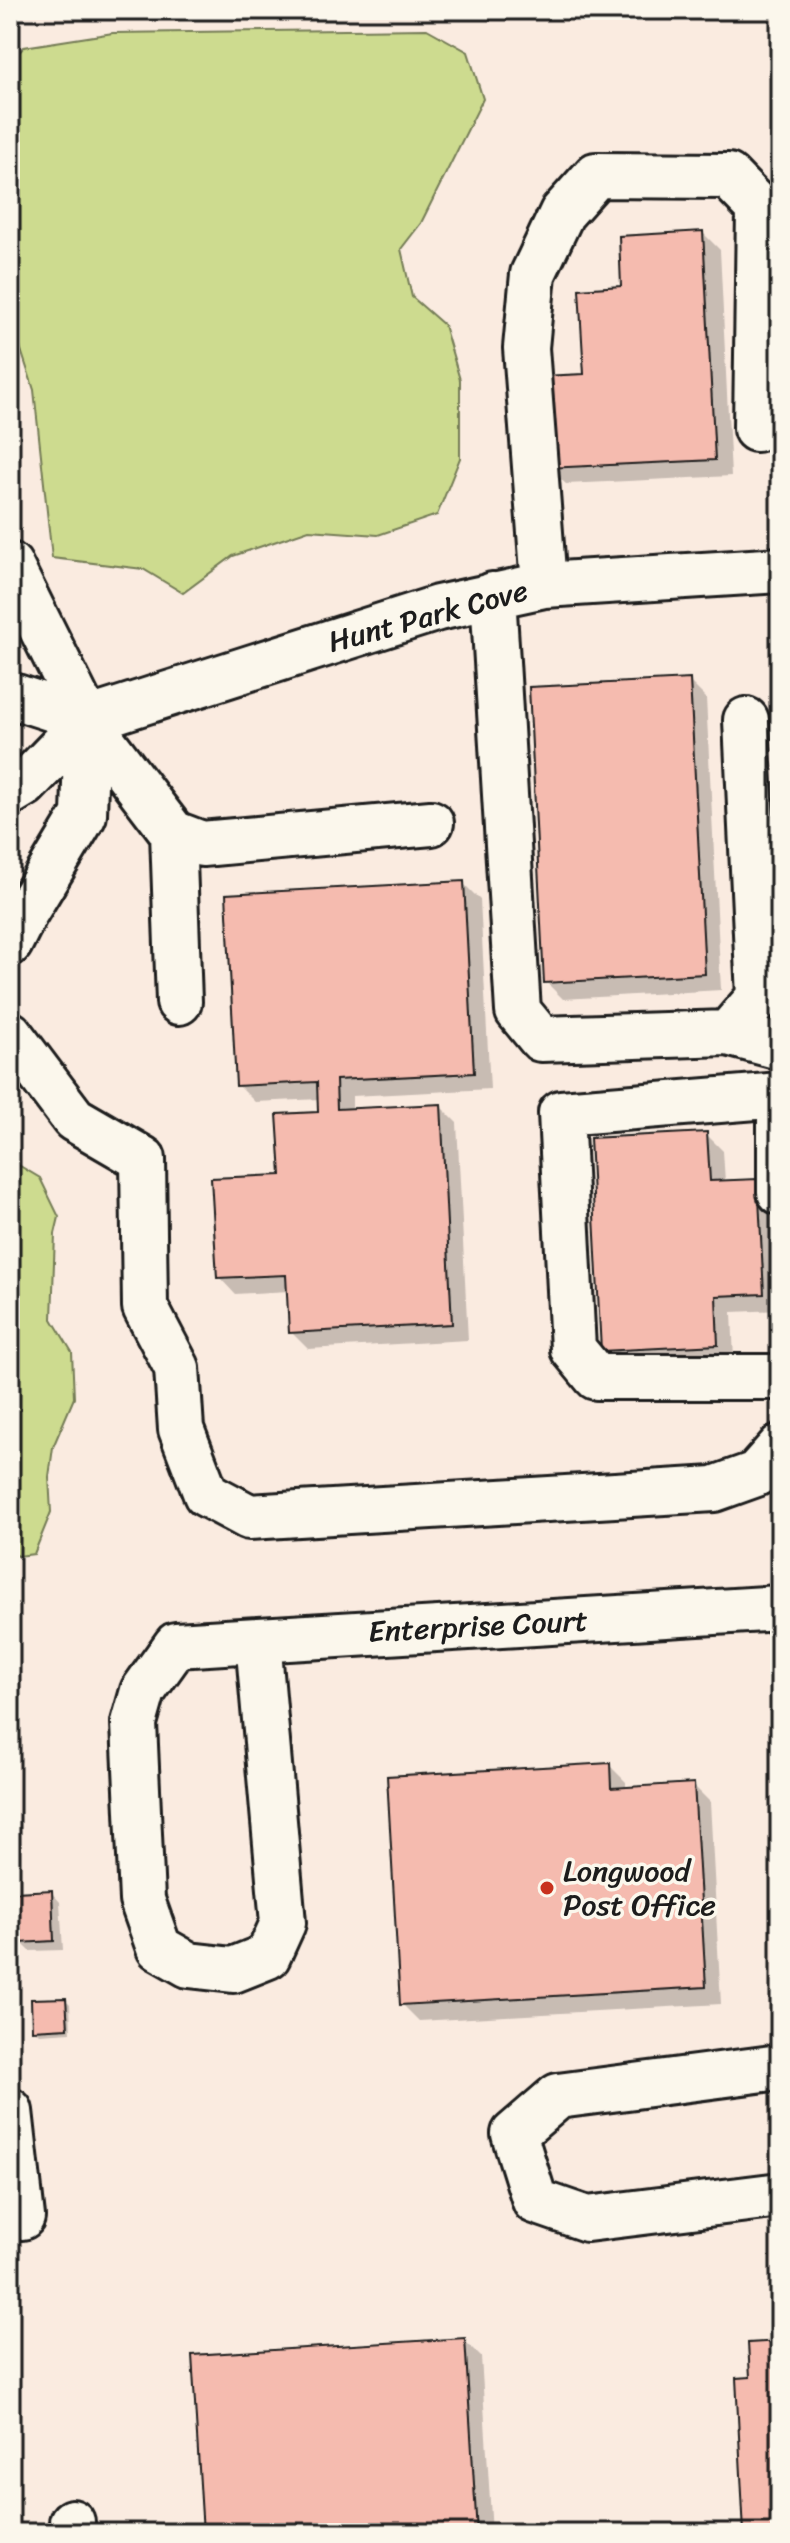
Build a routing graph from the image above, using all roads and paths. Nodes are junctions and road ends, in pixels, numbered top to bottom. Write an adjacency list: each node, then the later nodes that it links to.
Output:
1 (769, 208): 2 (street); 5 (street)
2 (756, 429)
3 (10, 565): 8 (street)
4 (780, 570): 5 (street, Hunt Park Cove)
5 (544, 585): 6 (street, Hunt Park Cove)
6 (493, 595): 8 (street, Hunt Park Cove); 15 (street)
7 (10, 695): 8 (street)
8 (87, 720): 10 (street); 12 (street); 13 (street)
9 (746, 720): 15 (street)
10 (10, 793)
11 (431, 823): 12 (street)
12 (173, 833): 14 (street)
13 (10, 943)
14 (179, 1002)
15 (728, 1033): 17 (street)
16 (10, 1034): 21 (street)
17 (780, 1047)
18 (780, 1096): 19 (street); 20 (street)
19 (780, 1192)
20 (780, 1377)
21 (780, 1447)
22 (780, 1608): 23 (street, Enterprise Court)
23 (258, 1640): 23 (street, Enterprise Court)
24 (780, 2067): 26 (street)
25 (10, 2111): 27 (street)
26 (780, 2195)
27 (10, 2217)

